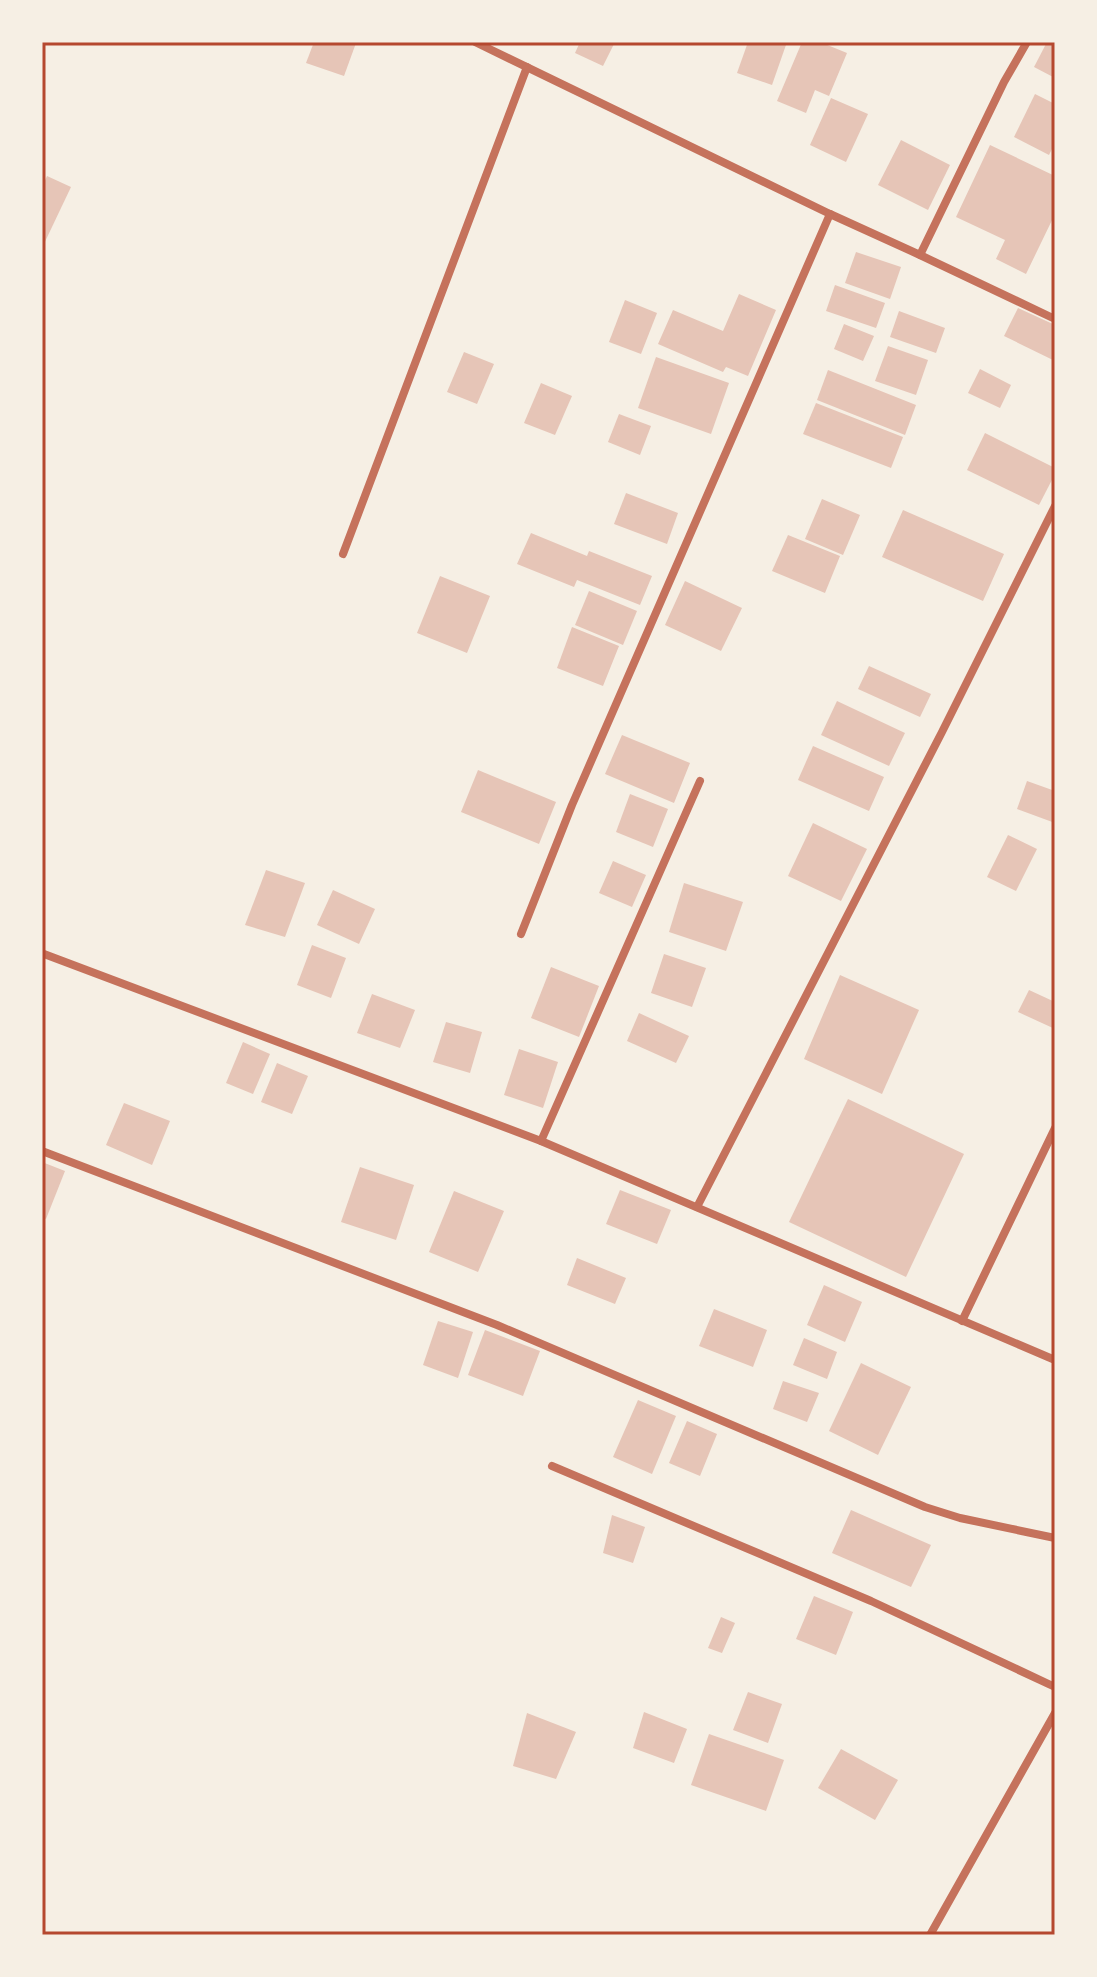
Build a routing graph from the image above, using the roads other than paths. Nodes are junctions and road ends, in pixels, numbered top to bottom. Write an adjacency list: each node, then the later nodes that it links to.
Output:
1 (475, 42): 3 (street)
2 (1027, 42): 5 (street)
3 (527, 67): 4 (street); 8 (street)
4 (830, 214): 5 (street); 10 (street)
5 (920, 255): 6 (street)
6 (1055, 319)
7 (1055, 506): 15 (street)
8 (343, 554)
9 (700, 781): 13 (street)
10 (521, 934)
11 (44, 954): 13 (street)
12 (1055, 1128): 16 (street)
13 (541, 1141): 15 (street)
14 (42, 1151): 19 (street)
15 (697, 1207): 16 (street)
16 (962, 1321): 17 (street)
17 (1055, 1360)
18 (552, 1466): 20 (street)
19 (1055, 1538)
20 (1055, 1687)
21 (1055, 1713): 22 (street)
22 (930, 1935)

